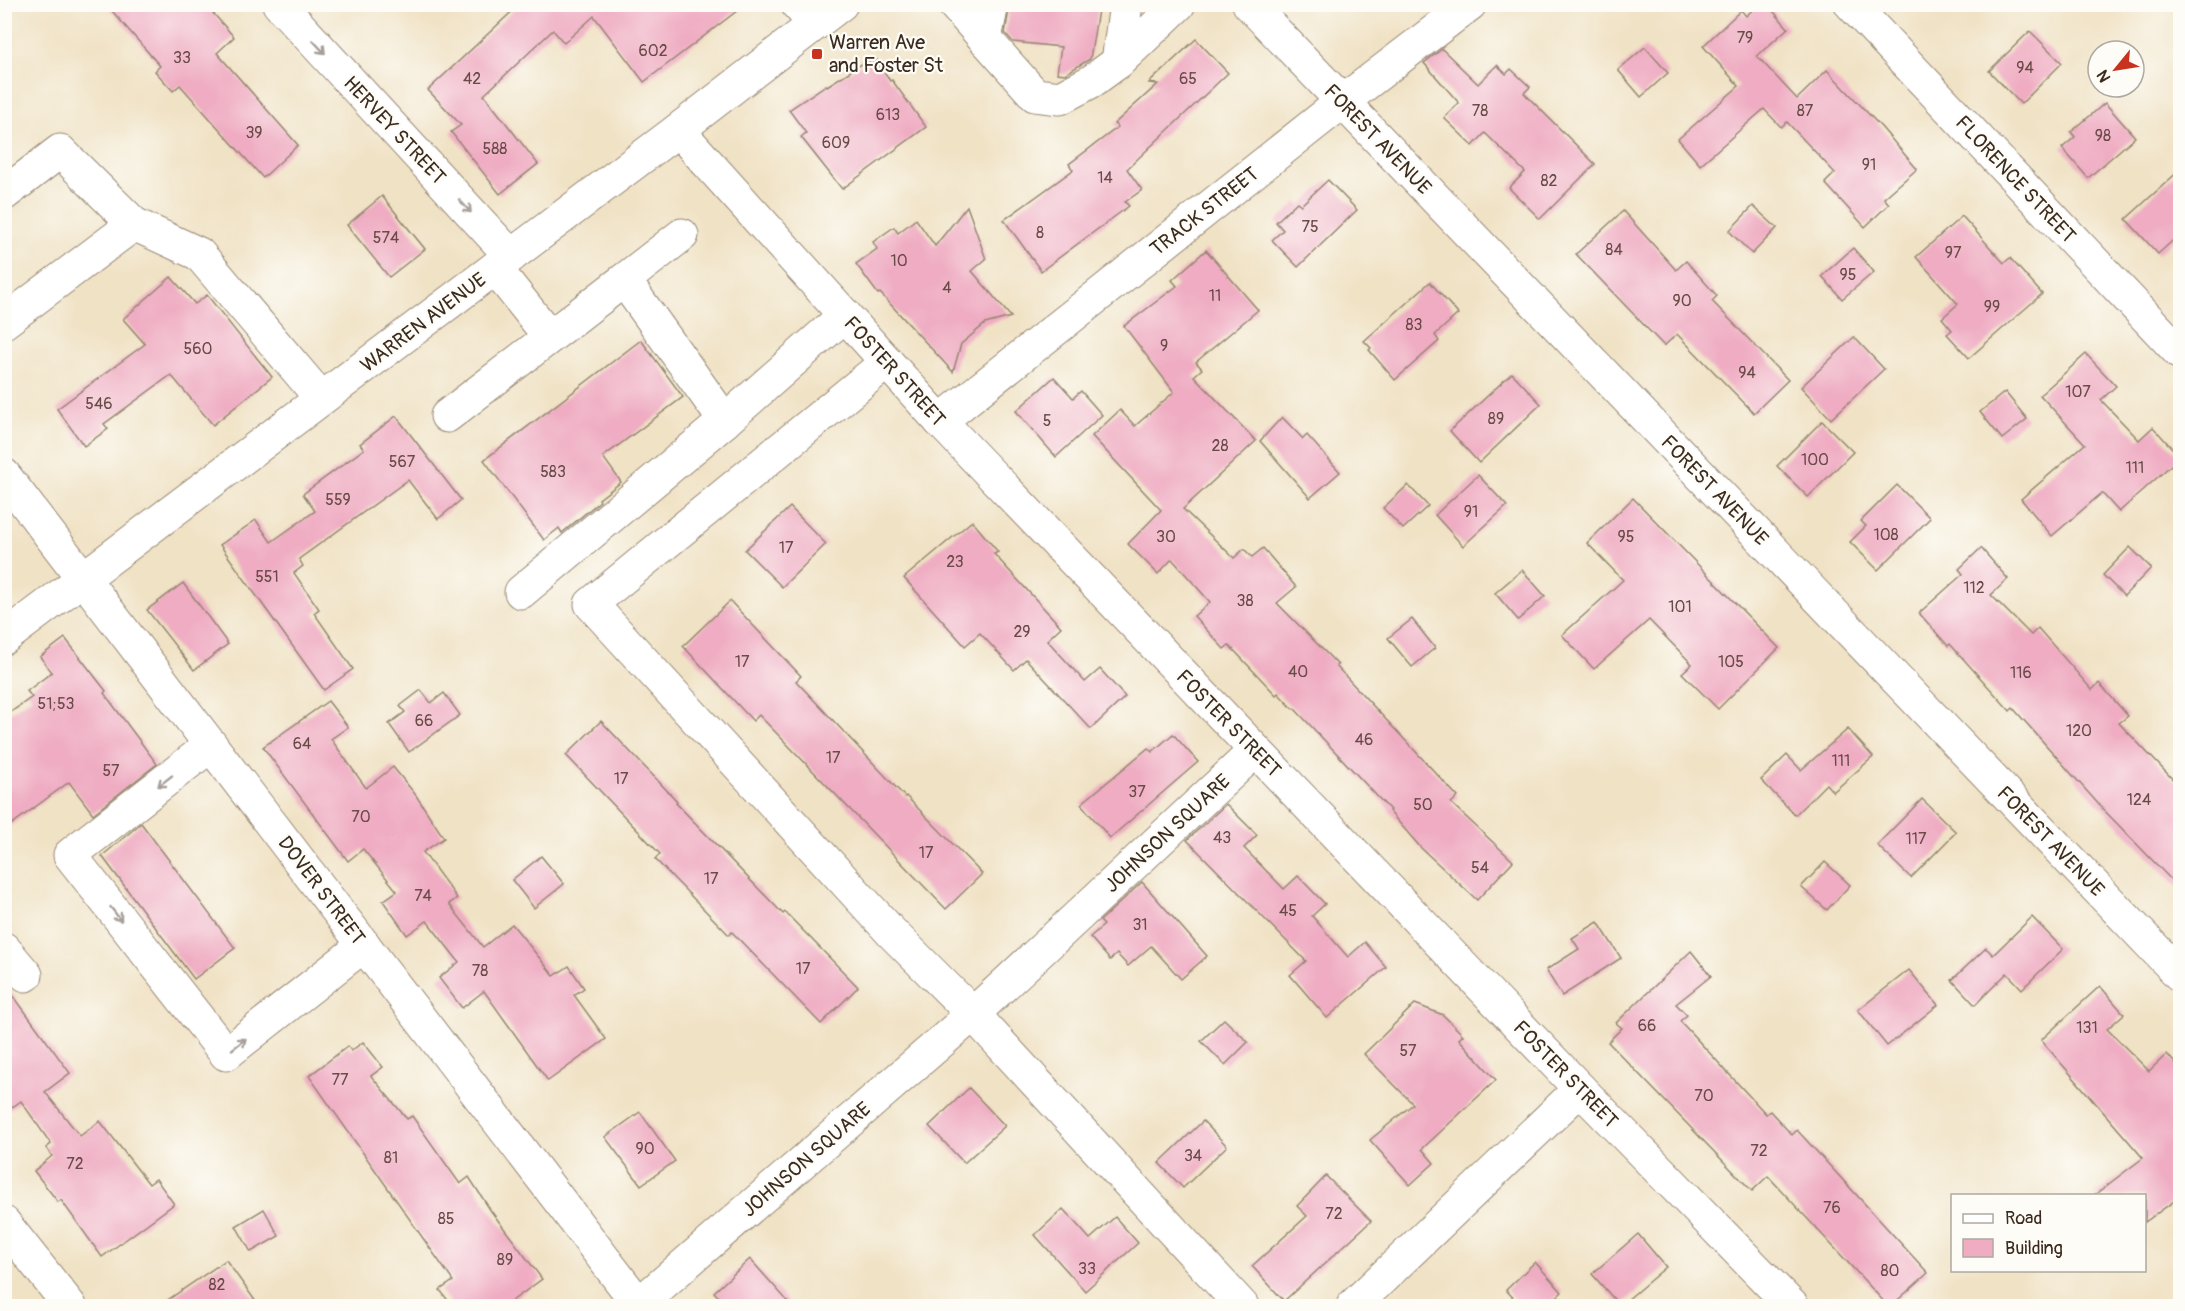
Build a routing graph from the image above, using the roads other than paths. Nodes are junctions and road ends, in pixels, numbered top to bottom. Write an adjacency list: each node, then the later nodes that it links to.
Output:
1 (279, 4): 18 (street, HERVEY STREET, one-way to 18)
2 (841, 4): 10 (street, WARREN AVENUE)
3 (954, 4): 11 (street)
4 (992, 4): 11 (street)
5 (1126, 4): 12 (street)
6 (1179, 4): 12 (street)
7 (1249, 4): 13 (street, FOREST AVENUE)
8 (1470, 4): 13 (street, TRACK STREET)
9 (1851, 4): 23 (street, FLORENCE STREET)
10 (806, 14): 14 (street, WARREN AVENUE)
11 (985, 39): 12 (street)
12 (1118, 62)
13 (1342, 102): 28 (street, TRACK STREET); 38 (street, FOREST AVENUE)
14 (678, 130): 18 (street, WARREN AVENUE); 20 (street, FOSTER STREET)
15 (4, 194): 16 (street)
16 (135, 224): 21 (street); 25 (street)
17 (682, 235): 19 (street)
18 (503, 262): 22 (street, HERVEY STREET); 25 (street, WARREN AVENUE)
19 (624, 280): 22 (street); 27 (street)
20 (844, 315): 24 (street, FOSTER STREET); 27 (street)
21 (4, 322)
22 (549, 336): 26 (street)
23 (2181, 353)
24 (887, 362): 28 (street, FOSTER STREET); 39 (street)
25 (321, 398): 30 (street, WARREN AVENUE)
26 (447, 416)
27 (725, 421): 31 (street)
28 (940, 421): 34 (street, FOSTER STREET)
29 (4, 475): 30 (street, DOVER STREET)
30 (84, 577): 32 (street, WARREN AVENUE); 33 (street, DOVER STREET)
31 (521, 592)
32 (4, 638)
33 (211, 745): 35 (street, DOVER STREET); 35 (street, one-way to 35)
34 (1255, 751): 39 (street, JOHNSON SQUARE); 40 (street, FOSTER STREET)
35 (364, 945): 43 (street, DOVER STREET)
36 (4, 949): 37 (street)
37 (26, 975)
38 (2181, 975)
39 (973, 1014): 43 (street, JOHNSON SQUARE); 44 (street)
40 (1580, 1089): 45 (street); 46 (street, FOSTER STREET)
41 (4, 1223): 42 (street)
42 (70, 1306)
43 (639, 1306)
44 (1242, 1306)
45 (1353, 1306)
46 (1792, 1306)

